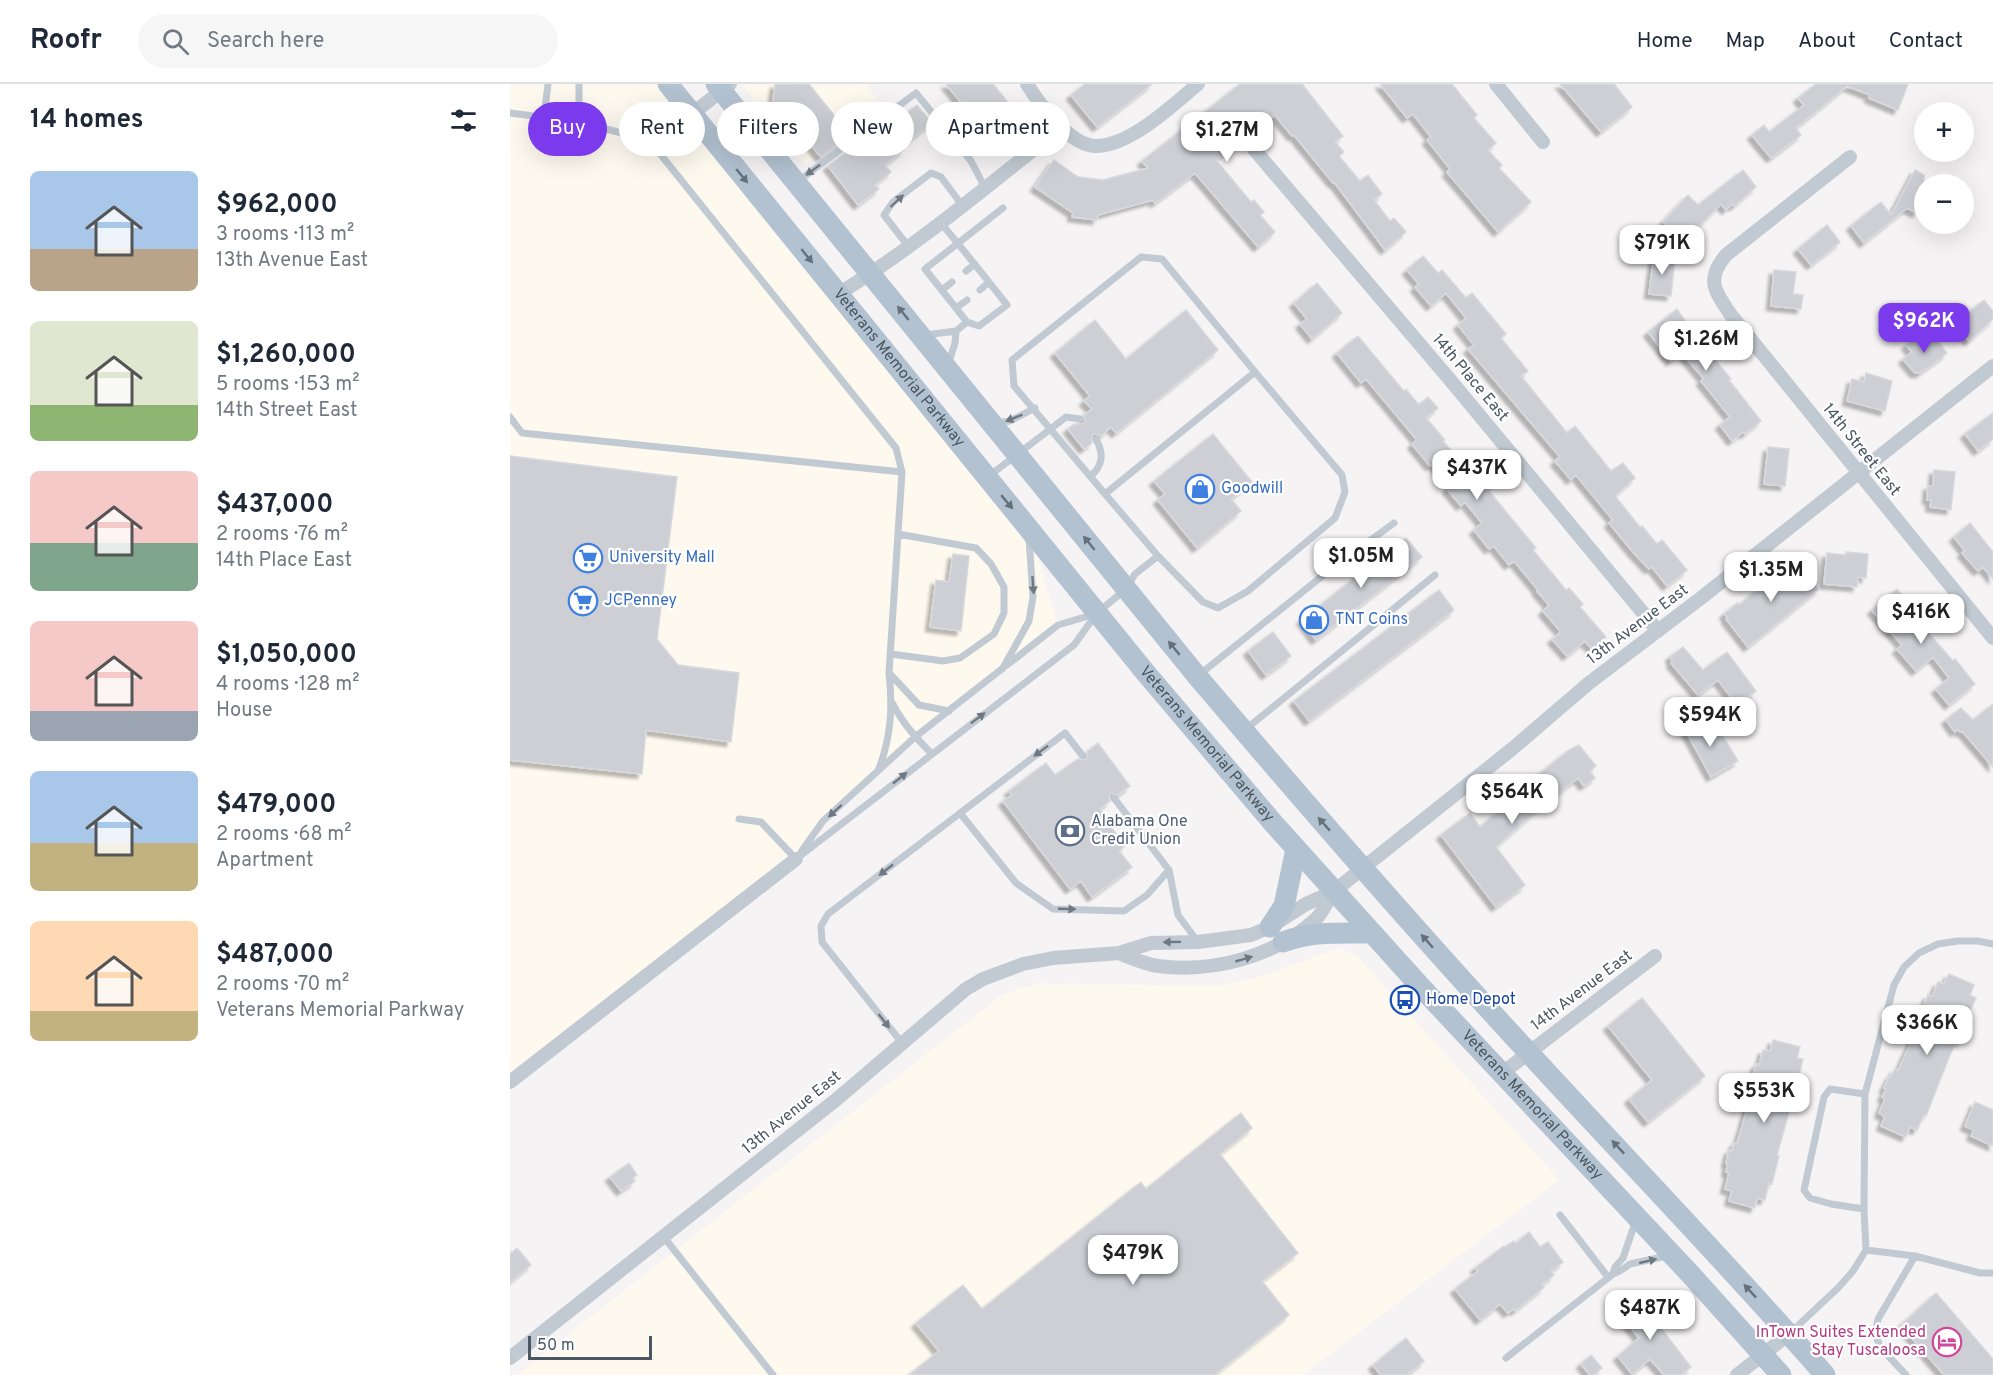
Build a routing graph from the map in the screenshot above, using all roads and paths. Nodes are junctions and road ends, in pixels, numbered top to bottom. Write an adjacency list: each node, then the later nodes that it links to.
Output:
1 (548, 84): 8 (lane)
2 (579, 84): 9 (lane)
3 (668, 84): 10 (main road, Veterans Memorial Parkway)
4 (1027, 84): 12 (street)
5 (1198, 84): 17 (street)
6 (1496, 84): 18 (street)
7 (722, 86): 11 (street); 22 (main road, Veterans Memorial Parkway)
8 (546, 102)
9 (579, 102)
10 (682, 102)
11 (705, 102)
12 (1041, 102)
13 (510, 113): 14 (lane)
14 (528, 115)
15 (607, 129): 52 (lane)
16 (705, 130): 36 (main road, Veterans Memorial Parkway, one-way to 36)
17 (1070, 135)
18 (1543, 142)
19 (1253, 148): 64 (street, 14th Place East)
20 (1026, 156): 23 (street)
21 (1850, 157): 53 (street, 14th Street East)
22 (796, 182): 23 (lane, one-way to 22); 31 (main road, Veterans Memorial Parkway)
23 (985, 188): 24 (street)
24 (962, 206): 26 (street); 28 (lane, one-way to 24)
25 (1003, 208): 27 (lane)
26 (940, 222): 27 (lane); 28 (street)
27 (957, 243): 29 (lane); 34 (lane)
28 (908, 246): 31 (street)
29 (975, 264): 30 (lane); 33 (lane)
30 (966, 271)
31 (871, 274): 36 (street); 41 (main road, Veterans Memorial Parkway, one-way to 31)
32 (952, 282): 34 (lane)
33 (989, 282): 35 (lane); 39 (lane)
34 (942, 290): 38 (lane)
35 (980, 290)
36 (838, 294): 55 (main road, Veterans Memorial Parkway)
37 (967, 300): 38 (lane)
38 (956, 308): 39 (lane)
39 (967, 322): 40 (lane)
40 (956, 331): 41 (lane); 43 (lane)
41 (921, 335): 43 (main road, Veterans Memorial Parkway)
42 (1993, 366): 53 (street, 13th Avenue East)
43 (947, 367): 48 (main road, Veterans Memorial Parkway)
44 (1255, 372): 45 (lane); 56 (lane); 60 (lane)
45 (1035, 408): 48 (lane, one-way to 48); 49 (lane)
46 (510, 417): 52 (lane)
47 (1080, 419): 49 (lane)
48 (992, 424): 51 (main road, Veterans Memorial Parkway)
49 (1051, 428): 51 (lane); 54 (lane)
50 (1096, 439): 54 (lane)
51 (1017, 454): 55 (lane); 62 (main road, Veterans Memorial Parkway, one-way to 51)
52 (902, 472): 59 (lane)
53 (1858, 473): 64 (street, 13th Avenue East); 65 (street, 14th Street East)
54 (1090, 476): 56 (lane)
55 (987, 477): 58 (main road, Veterans Memorial Parkway, one-way to 58)
56 (1105, 494): 60 (lane)
57 (1394, 523): 69 (lane)
58 (1029, 527): 63 (main road, Veterans Memorial Parkway); 67 (lane, one-way to 67)
59 (898, 534): 66 (lane); 66 (lane)
60 (1158, 556): 62 (lane)
61 (1434, 575): 72 (lane)
62 (1126, 589): 63 (lane); 69 (main road, Veterans Memorial Parkway, one-way to 62)
63 (1097, 613): 67 (lane); 74 (lane, one-way to 63); 80 (main road, Veterans Memorial Parkway)
64 (1658, 631): 82 (street, 13th Avenue East)
65 (1993, 638)
66 (891, 654): 68 (lane)
67 (1004, 668): 71 (lane)
68 (889, 673): 70 (lane); 71 (lane)
69 (1197, 676): 72 (main road, Veterans Memorial Parkway)
70 (892, 702): 73 (lane); 76 (lane)
71 (949, 711): 73 (lane)
72 (1244, 732): 82 (main road, Veterans Memorial Parkway, one-way to 72)
73 (915, 737): 74 (lane); 76 (lane)
74 (932, 754): 81 (lane, one-way to 74)
75 (1082, 755): 78 (lane, one-way to 78)
76 (878, 771): 81 (lane, one-way to 81)
77 (1114, 798): 83 (lane)
78 (960, 813): 83 (lane, one-way to 83); 91 (lane, one-way to 91)
79 (739, 819): 81 (lane)
80 (1296, 849): 84 (main road, Veterans Memorial Parkway); 86 (main road)
81 (796, 859): 94 (street)
82 (1362, 868): 84 (street, 13th Avenue East); 92 (main road, Veterans Memorial Parkway, one-way to 82)
83 (1169, 870): 87 (lane)
84 (1334, 892): 85 (main road, Veterans Memorial Parkway); 86 (street, 13th Avenue East); 86 (street, 13th Avenue East)
85 (1372, 933): 86 (main road); 93 (main road, Veterans Memorial Parkway)
86 (1276, 934): 87 (street, 13th Avenue East); 89 (street, 13th Avenue East, one-way to 86)
87 (1197, 942): 89 (street, 13th Avenue East, one-way to 89)
88 (1993, 944): 95 (lane)
89 (1119, 953): 91 (street, 13th Avenue East)
90 (1655, 956): 92 (street, 14th Avenue East)
91 (902, 1044): 99 (street, 13th Avenue East)
92 (1528, 1053): 93 (street, 14th Avenue East); 105 (main road, Veterans Memorial Parkway, one-way to 92)
93 (1501, 1074): 98 (main road, Veterans Memorial Parkway)
94 (510, 1082)
95 (1865, 1094): 96 (lane); 96 (lane)
96 (1864, 1209): 100 (lane)
97 (1560, 1215): 104 (lane)
98 (1637, 1218): 101 (main road, Veterans Memorial Parkway); 104 (lane)
99 (663, 1236): 107 (street, 13th Avenue East); 109 (lane)
100 (1866, 1251): 102 (lane); 105 (lane)
101 (1672, 1254): 104 (lane, one-way to 101); 106 (main road, Veterans Memorial Parkway)
102 (1915, 1256): 103 (lane); 113 (lane)
103 (1993, 1273)
104 (1610, 1275): 108 (lane)
105 (1789, 1334): 106 (street); 112 (main road, Veterans Memorial Parkway)
106 (1763, 1355): 110 (street); 111 (main road, Veterans Memorial Parkway)
107 (510, 1358)
108 (1506, 1358)
109 (773, 1375)
110 (1737, 1375)
111 (1781, 1375)
112 (1825, 1375)
113 (1906, 1375)

